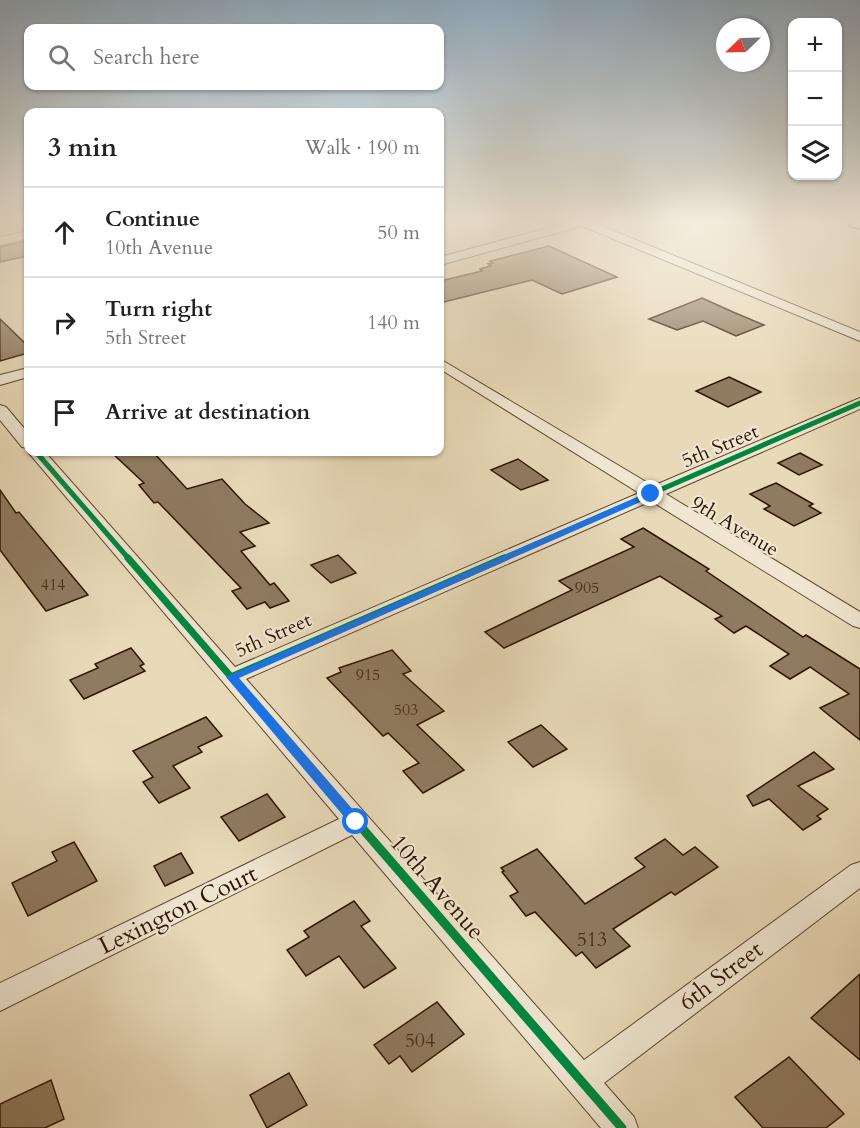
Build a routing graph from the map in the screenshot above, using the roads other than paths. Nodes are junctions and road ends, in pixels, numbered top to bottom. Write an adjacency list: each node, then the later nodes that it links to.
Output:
1 (710, 275): 2 (street)
2 (860, 337)
3 (444, 365): 10 (street, 9th Avenue)
4 (24, 373): 5 (street)
5 (0, 380)
6 (860, 403): 10 (street, 5th Street)
7 (0, 410): 8 (street)
8 (24, 438)
9 (39, 456): 12 (street, 10th Avenue)
10 (651, 494): 11 (street, 9th Avenue); 12 (street, 5th Street)
11 (860, 621)
12 (231, 677): 13 (street, 10th Avenue)
13 (356, 822): 15 (street, Lexington Court); 16 (street, 10th Avenue)
14 (860, 873): 16 (street, 6th Street)
15 (0, 998)
16 (582, 1080): 17 (street, 10th Avenue)
17 (622, 1128)

